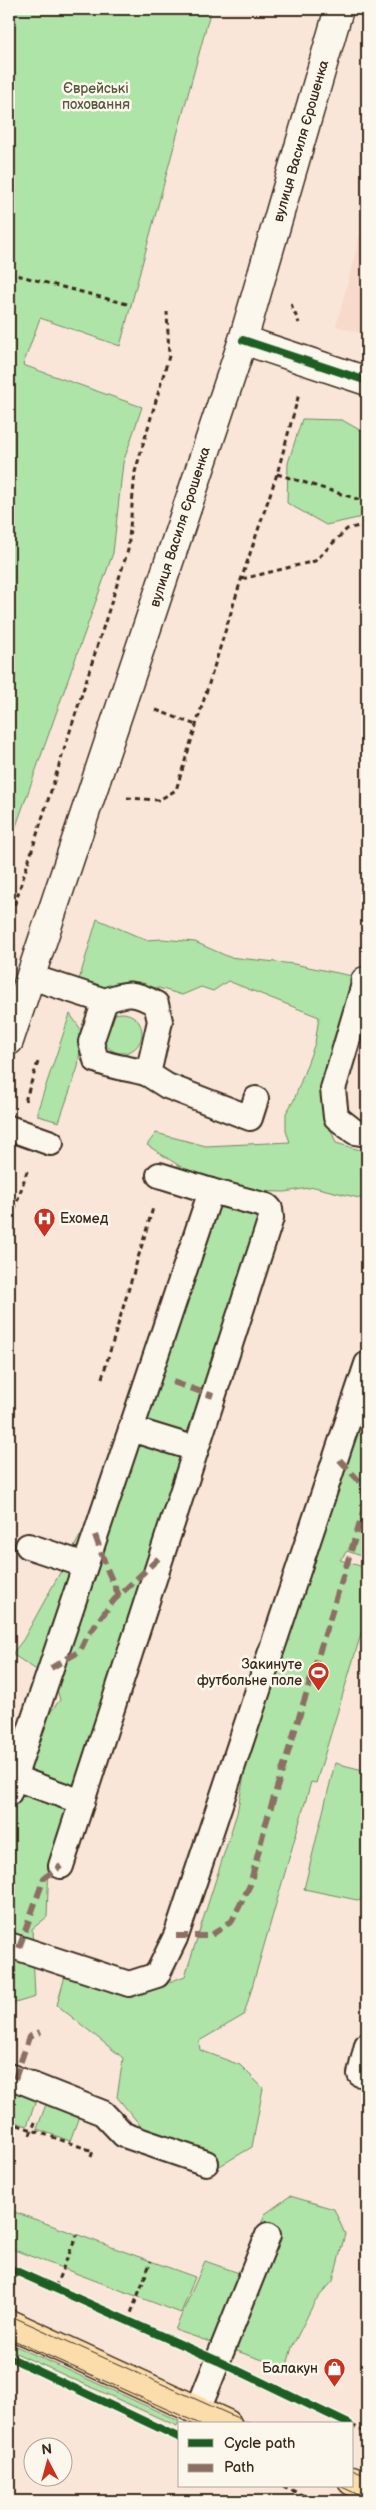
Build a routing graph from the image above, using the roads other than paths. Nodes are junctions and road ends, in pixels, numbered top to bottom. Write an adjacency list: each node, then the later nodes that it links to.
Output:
1 (339, 9): 2 (main road, вулиця Василя Єрошенка)
2 (243, 340): 3 (main road); 4 (main road, вулиця Василя Єрошенка)
3 (367, 381)
4 (30, 977): 6 (lane); 7 (main road, вулиця Василя Єрошенка)
5 (366, 981): 11 (lane)
6 (105, 1001): 8 (lane); 8 (lane)
7 (9, 1041)
8 (148, 1074): 9 (lane)
9 (256, 1099)
10 (12, 1129): 12 (lane)
11 (367, 1134)
12 (51, 1143)
13 (161, 1176): 14 (lane)
14 (211, 1191): 16 (lane); 17 (lane)
15 (367, 1364): 23 (lane)
16 (131, 1429): 17 (lane); 19 (lane)
17 (196, 1449): 21 (lane)
18 (28, 1546): 19 (lane)
19 (85, 1565): 20 (lane)
20 (10, 1782): 21 (lane)
21 (82, 1802): 22 (lane)
22 (61, 1866)
23 (9, 1945)
24 (367, 2044): 25 (lane)
25 (360, 2074)
26 (9, 2076): 27 (lane)
27 (206, 2163)
28 (268, 2235): 30 (lane)
29 (9, 2324): 30 (main road)
30 (198, 2410): 31 (main road)
31 (223, 2422)
32 (354, 2482): 33 (main road)
33 (367, 2488)

